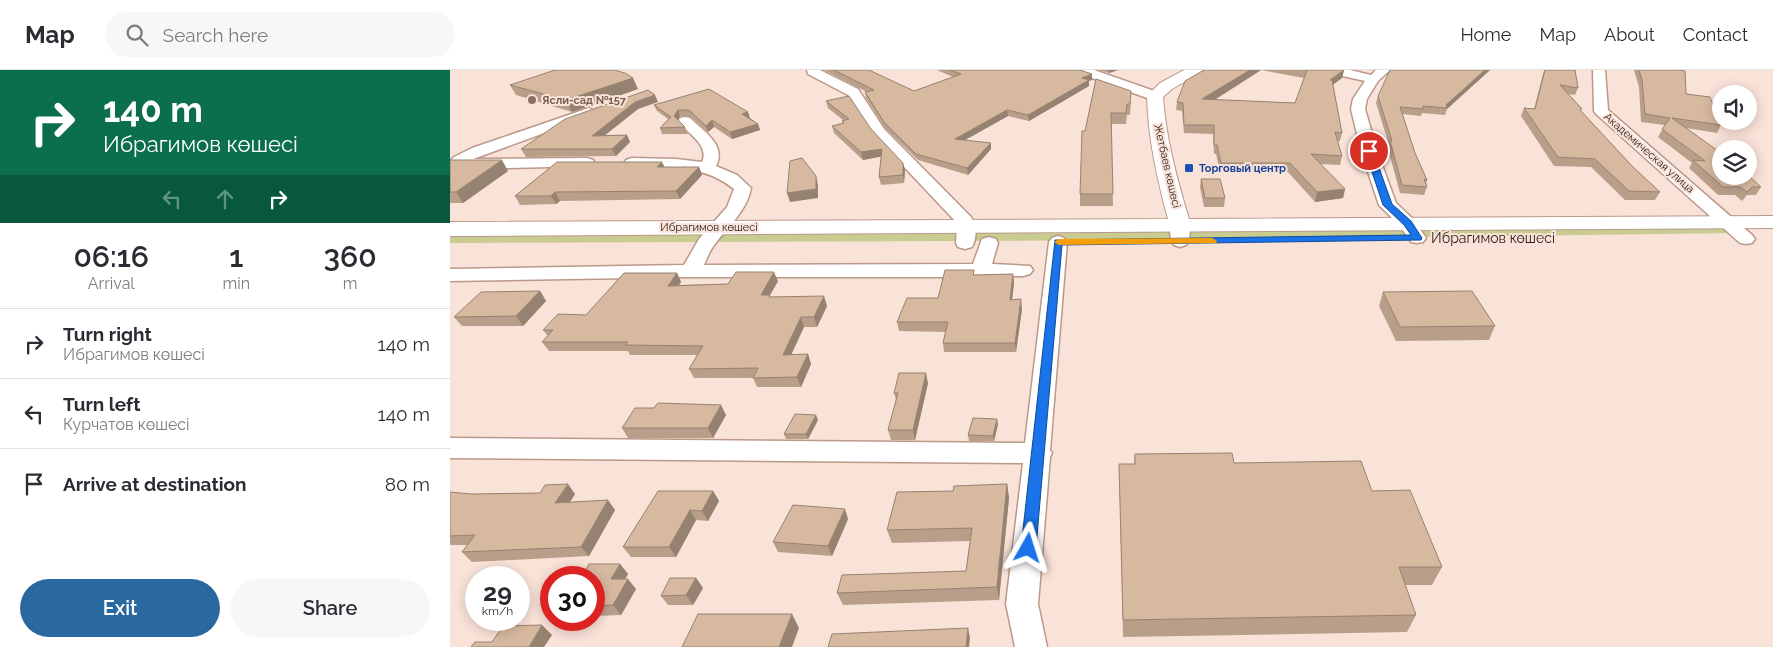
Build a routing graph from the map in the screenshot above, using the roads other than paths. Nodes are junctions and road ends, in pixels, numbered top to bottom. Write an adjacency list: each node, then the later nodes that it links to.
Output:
1 (1082, 70): 7 (street)
2 (1195, 70): 7 (street)
3 (1333, 70): 6 (street)
4 (1599, 70): 13 (street, Академическая улица)
5 (812, 71): 18 (street)
6 (1378, 74): 16 (street)
7 (1155, 96): 17 (street, Жетбаев көшесі)
8 (606, 106): 10 (street)
9 (685, 121): 12 (street)
10 (598, 163)
11 (617, 163): 12 (street)
12 (707, 168): 19 (street)
13 (1727, 222): 14 (street, Ибрагимов көшесі); 16 (street, Ибрагимов көшесі); 21 (street)
14 (1773, 222)
15 (450, 229): 19 (street, Ибрагимов көшесі)
16 (1412, 231): 17 (street, Ибрагимов көшесі); 21 (street, Ибрагимов көшесі)
17 (1180, 233): 18 (street, Ибрагимов көшесі); 22 (street, Ибрагимов көшесі)
18 (966, 234): 19 (street, Ибрагимов көшесі); 23 (street, Ибрагимов көшесі)
19 (714, 235): 24 (street, Ибрагимов көшесі); 26 (street)
20 (1773, 238): 21 (street, Ибрагимов көшесі)
21 (1746, 239)
22 (1058, 242): 23 (street, Ибрагимов көшесі); 30 (street)
23 (989, 243): 27 (street)
24 (450, 244)
25 (1023, 270): 27 (street)
26 (691, 271): 27 (street); 28 (street)
27 (980, 271)
28 (450, 275)
29 (450, 448): 30 (street)
30 (1038, 453): 31 (street)
31 (1031, 647)

